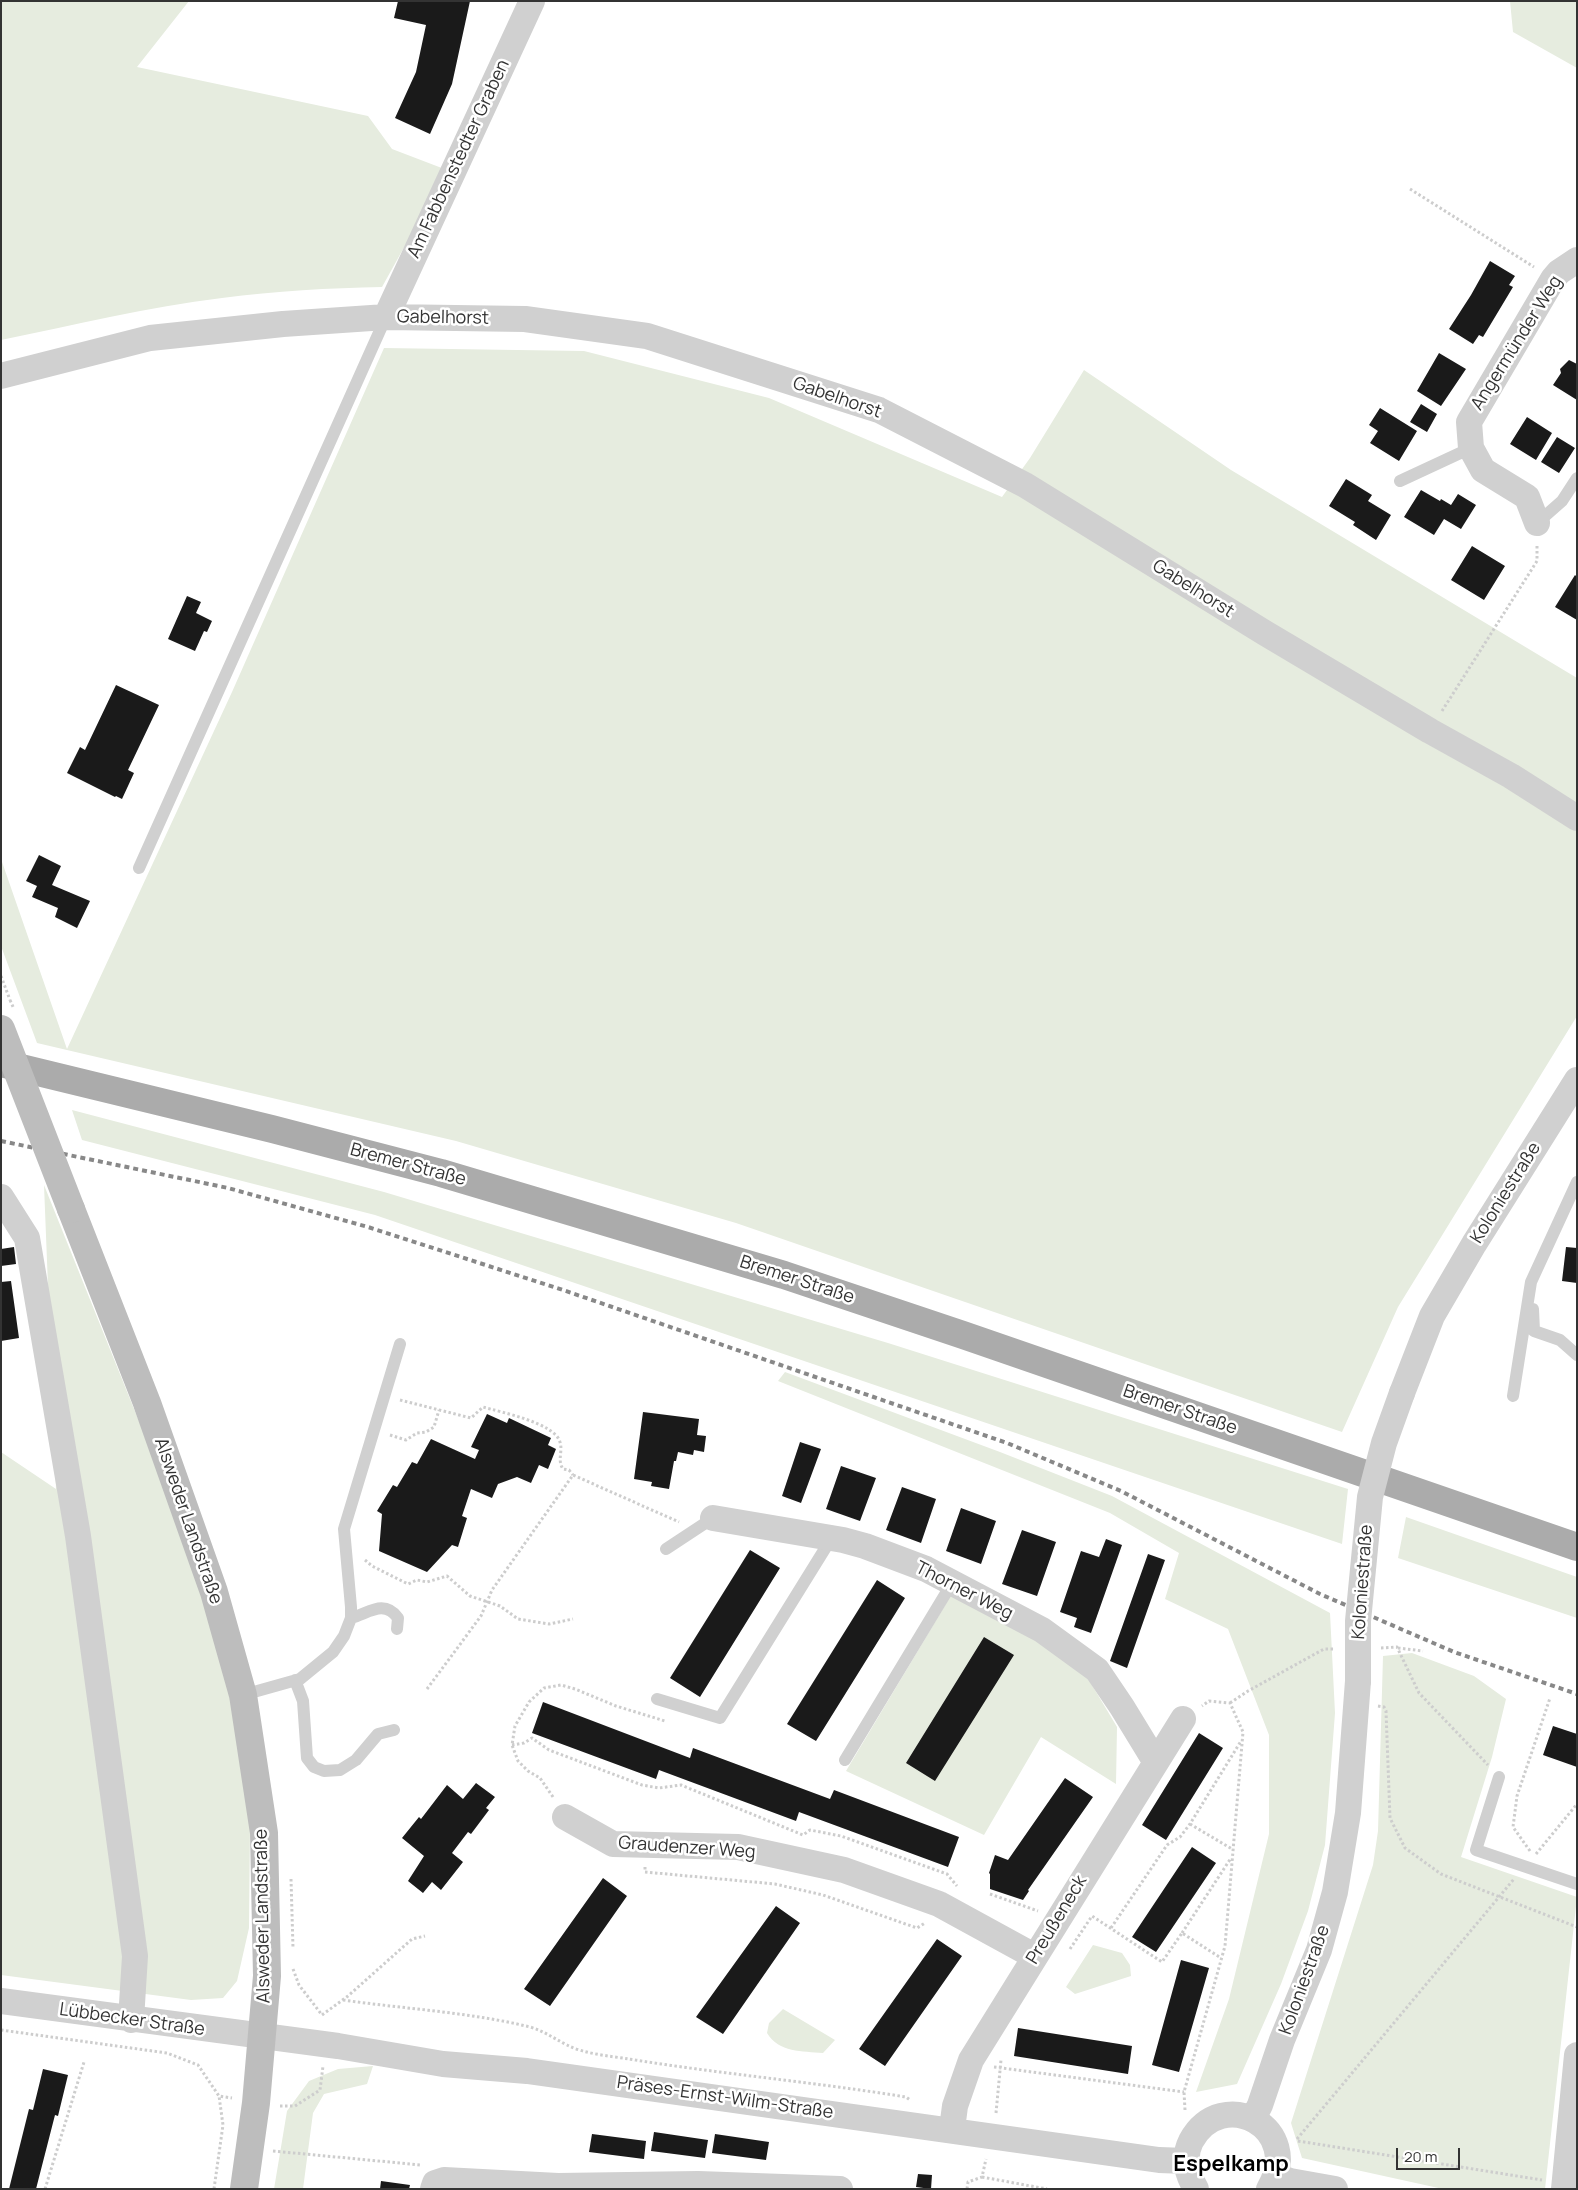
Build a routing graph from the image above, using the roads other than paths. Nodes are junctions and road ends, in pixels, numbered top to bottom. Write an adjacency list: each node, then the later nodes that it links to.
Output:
1 (532, 1): 3 (street, Am Fabbenstedter Graben)
2 (1577, 260): 5 (street, Angermünder Weg)
3 (386, 317): 4 (street, Gabelhorst); 9 (street, Gabelhorst); 10 (lane)
4 (1, 376)
5 (1471, 448): 7 (lane); 8 (street, Angermünder Weg)
6 (1577, 478): 8 (lane)
7 (1400, 481)
8 (1537, 523)
9 (1577, 818)
10 (139, 868)
11 (1, 1029): 28 (main road, Alsweder Landstraße, bridge)
12 (1, 1064): 22 (main road, Bremer Straße)
13 (1577, 1080): 42 (street, Koloniestraße, bridge)
14 (1577, 1182): 16 (lane)
15 (1, 1197): 39 (street)
16 (1531, 1282): 18 (lane); 19 (lane)
17 (400, 1344): 25 (lane)
18 (1577, 1355)
19 (1513, 1396)
20 (706, 1524): 21 (street, Thorner Weg); 23 (lane)
21 (831, 1538): 24 (street, Thorner Weg); 29 (lane)
22 (1577, 1547)
23 (666, 1549)
24 (952, 1583): 32 (lane); 33 (street, Thorner Weg)
25 (351, 1618): 26 (lane); 27 (lane)
26 (397, 1629)
27 (295, 1680): 28 (lane); 31 (lane)
28 (243, 1695): 40 (main road, Alsweder Landstraße)
29 (657, 1699)
30 (1183, 1719): 33 (street, Preußeneck)
31 (394, 1730)
32 (845, 1760)
33 (1155, 1761): 37 (street, Preußeneck)
34 (1499, 1777): 36 (lane)
35 (565, 1817): 37 (street, Graudenzer Weg)
36 (1577, 1884)
37 (1034, 1956): 43 (street, Preußeneck)
38 (1, 2001): 39 (street, Lübbecker Straße)
39 (131, 2020): 40 (street, Lübbecker Straße)
40 (263, 2038): 43 (street, Präses-Ernst-Wilm-Straße); 48 (main road, Alsweder Landstraße)
41 (1577, 2055): 47 (street)
42 (1253, 2119): 44 (street); 45 (street)
43 (952, 2130): 44 (street, Präses-Ernst-Wilm-Straße)
44 (1186, 2161): 50 (street)
45 (1273, 2182): 51 (street)
46 (434, 2186): 49 (street)
47 (1564, 2186)
48 (244, 2189)
49 (840, 2189)
50 (1196, 2189)
51 (1334, 2189)

